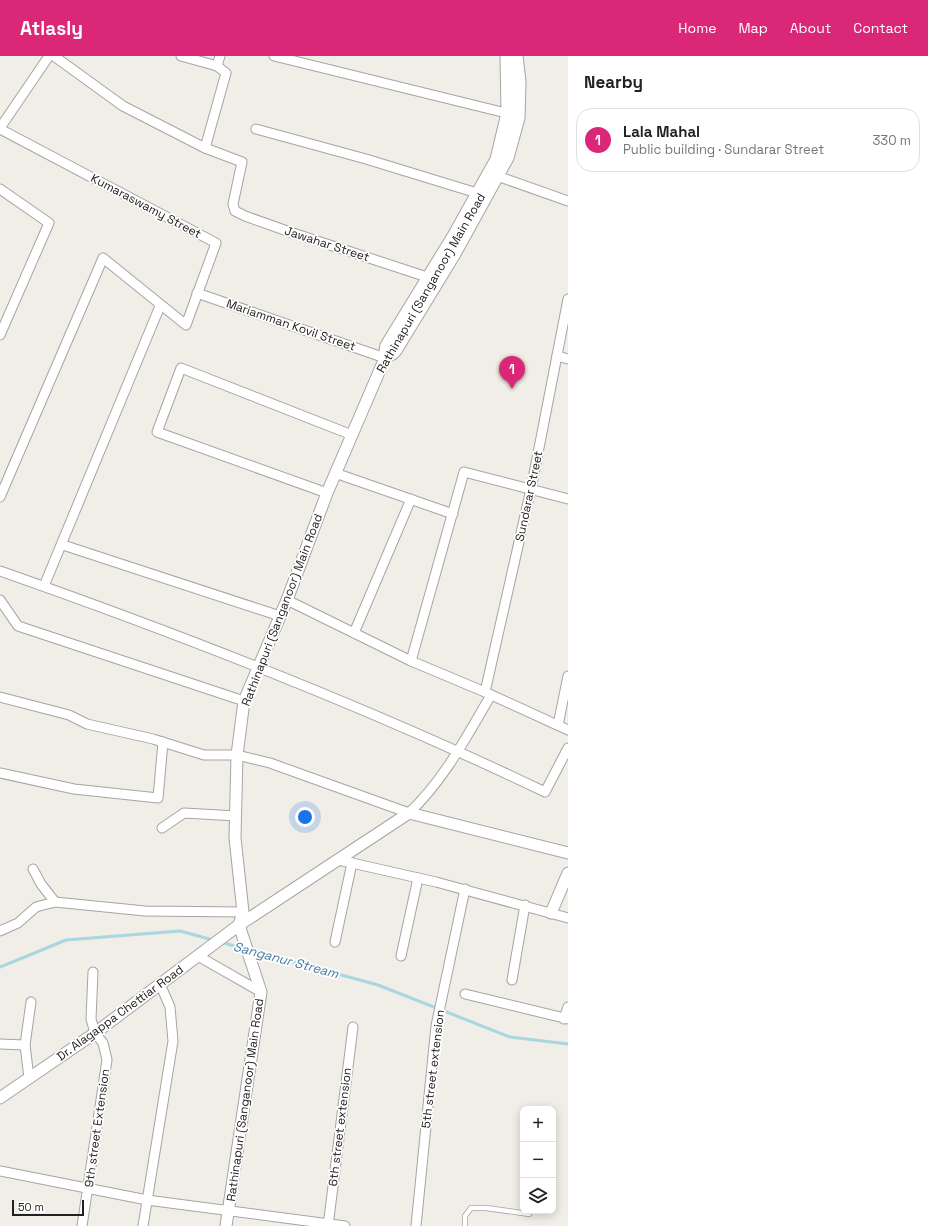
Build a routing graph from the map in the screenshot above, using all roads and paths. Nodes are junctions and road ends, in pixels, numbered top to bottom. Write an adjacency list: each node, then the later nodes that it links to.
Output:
1 (49, 56): 11 (street)
2 (54, 56): 13 (street)
3 (181, 56): 9 (street)
4 (220, 56): 9 (street)
5 (274, 56): 10 (street)
6 (505, 56): 10 (street)
7 (512, 56): 24 (street, Rathinapuri (Sanganoor) Main Road)
8 (518, 56): 14 (street)
9 (217, 66): 13 (street)
10 (506, 113): 16 (street)
11 (0, 129): 19 (street, Kumaraswamy Street)
12 (256, 129): 16 (street)
13 (205, 148): 18 (street, Jawahar Street)
14 (500, 177): 17 (street); 24 (street)
15 (0, 188): 22 (street)
16 (477, 193): 18 (street)
17 (568, 201)
18 (427, 277): 24 (street)
19 (198, 293): 21 (street, Kumaraswamy Street); 24 (street, Mariamman Kovil Street)
20 (568, 299): 23 (street, Sundarar Street)
21 (160, 306): 30 (street); 34 (street)
22 (0, 335)
23 (557, 356): 25 (street); 28 (street, Sundarar Street)
24 (385, 358): 26 (street, Rathinapuri (Sanganoor) Main Road)
25 (568, 359)
26 (352, 435): 27 (street, Rathinapuri (Sanganoor) Main Road); 29 (street)
27 (335, 473): 29 (street, Rathinapuri (Sanganoor) Main Road); 31 (street)
28 (531, 489): 32 (street); 33 (street); 44 (street, Sundarar Street)
29 (327, 493): 38 (street, Rathinapuri (Sanganoor) Main Road)
30 (0, 497)
31 (411, 499): 33 (street); 40 (street)
32 (568, 499)
33 (452, 514): 41 (street)
34 (63, 544): 36 (street); 39 (street)
35 (0, 571): 36 (street)
36 (44, 586): 42 (street)
37 (0, 600): 46 (street)
38 (287, 600): 39 (street, Rathinapuri (Sanganoor) Main Road); 40 (street)
39 (280, 616): 42 (street, Rathinapuri (Sanganoor) Main Road)
40 (354, 633): 41 (street)
41 (411, 661): 44 (street)
42 (259, 666): 46 (street, Rathinapuri (Sanganoor) Main Road); 51 (street)
43 (568, 676): 47 (street)
44 (488, 694): 47 (street); 51 (street, Sundarar Street)
45 (0, 697): 49 (street)
46 (244, 701): 52 (street, Rathinapuri (Sanganoor) Main Road)
47 (558, 726): 48 (street)
48 (568, 730)
49 (162, 742): 52 (street); 53 (street)
50 (568, 748): 51 (street)
51 (459, 751): 54 (street, Sundarar Street)
52 (237, 755): 54 (street); 55 (street, Rathinapuri (Sanganoor) Main Road)
53 (0, 773)
54 (409, 813): 57 (street); 58 (street, Dr. Alagappa Chettiar Road)
55 (236, 816): 56 (street); 66 (street, Rathinapuri (Sanganoor) Main Road)
56 (162, 828)
57 (568, 853)
58 (338, 860): 59 (street); 69 (street, Dr. Alagappa Chettiar Road)
59 (352, 863): 62 (street); 71 (street)
60 (33, 869): 64 (street)
61 (568, 873): 67 (street)
62 (418, 878): 63 (street); 73 (street)
63 (465, 889): 65 (street); 98 (street, 5th street extension)
64 (55, 902): 66 (street); 70 (street)
65 (525, 905): 67 (street); 75 (street)
66 (243, 912): 69 (street, Rathinapuri (Sanganoor) Main Road)
67 (550, 913): 68 (street)
68 (568, 918)
69 (240, 929): 72 (street, Dr. Alagappa Chettiar Road); 77 (street, Rathinapuri (Sanganoor) Main Road)
70 (0, 931)
71 (335, 942)
72 (200, 955): 76 (street, Dr. Alagappa Chettiar Road); 77 (street)
73 (401, 956)
74 (93, 972): 83 (street, 9th street Extension)
75 (512, 980)
76 (160, 984): 83 (street, Dr. Alagappa Chettiar Road); 90 (street)
77 (261, 992): 91 (street, Rathinapuri (Sanganoor) Main Road)
78 (465, 994): 81 (street)
79 (31, 1002): 85 (street)
80 (568, 1007): 81 (street)
81 (566, 1019)
82 (353, 1027): 93 (street, 6th street extension)
83 (95, 1033): 86 (street, Dr. Alagappa Chettiar Road); 89 (street, 9th street Extension)
84 (0, 1044): 85 (street)
85 (25, 1045): 86 (street)
86 (29, 1078): 87 (street, Dr. Alagappa Chettiar Road)
87 (0, 1098)
88 (0, 1171): 89 (street)
89 (88, 1187): 90 (street); 94 (street, 9th street Extension)
90 (147, 1200): 91 (street); 95 (street)
91 (228, 1212): 93 (street); 96 (street, Rathinapuri (Sanganoor) Main Road)
92 (520, 1213): 99 (lane)
93 (328, 1225): 97 (street)
94 (82, 1226)
95 (143, 1226)
96 (226, 1226)
97 (345, 1226)
98 (416, 1226)
99 (464, 1226)

